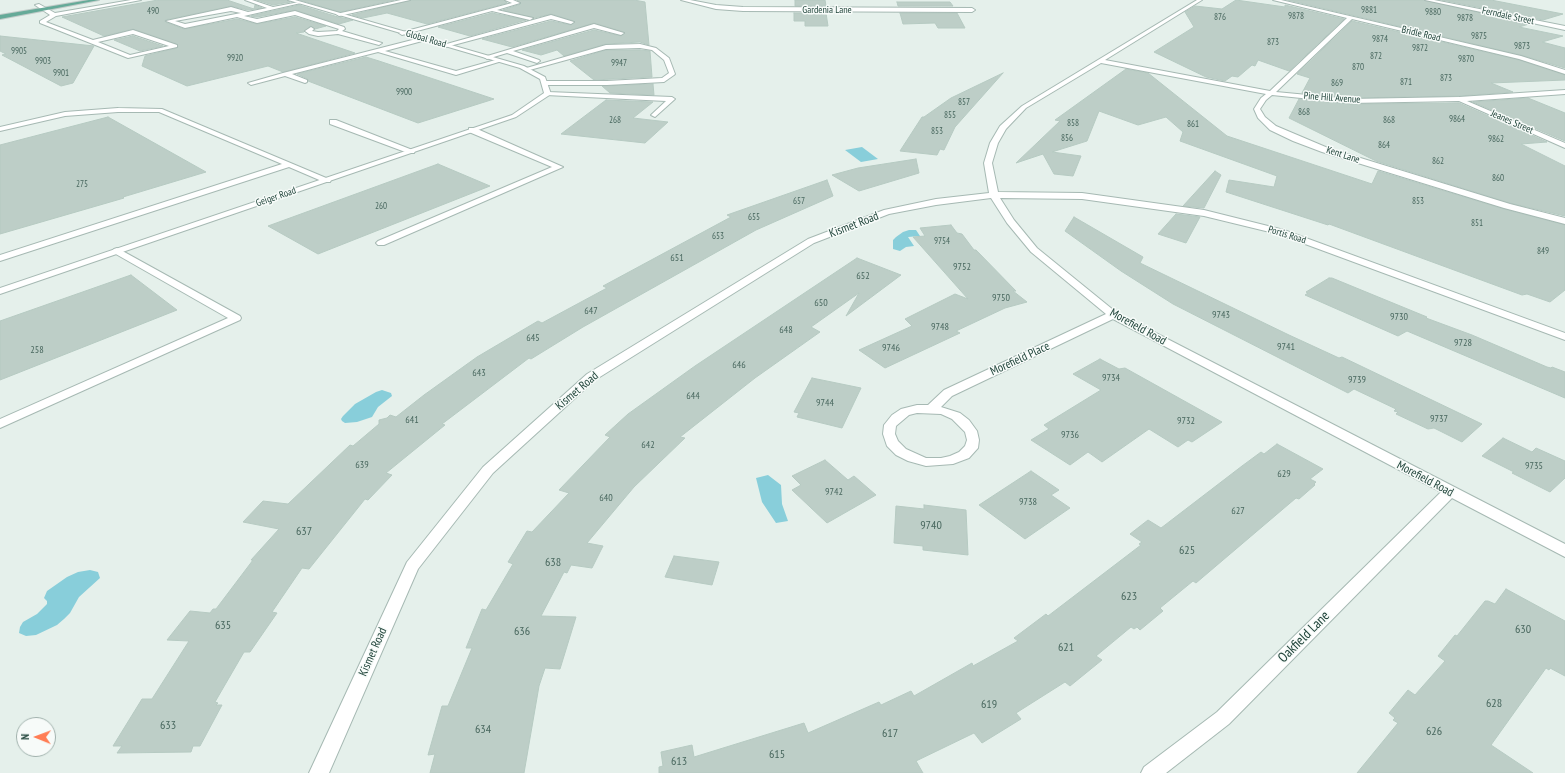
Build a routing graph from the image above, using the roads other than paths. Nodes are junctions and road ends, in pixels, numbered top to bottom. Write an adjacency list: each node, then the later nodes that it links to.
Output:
1 (66, 0): 13 (main road)
2 (97, 0): 15 (main road)
3 (139, 0): 21 (street)
4 (247, 0): 14 (street)
5 (290, 0): 12 (street, Global Road)
6 (408, 0): 20 (street)
7 (506, 0): 16 (street)
8 (683, 0): 17 (street, Gardenia Lane)
9 (1200, 0): 41 (street, Morefield Road)
10 (1275, 0): 25 (street, Bridle Road)
11 (1428, 0): 28 (street, Ferndale Street)
12 (299, 3): 14 (street); 20 (street, Global Road)
13 (37, 5): 15 (street); 18 (main road)
14 (273, 8): 19 (street)
15 (44, 9): 21 (street); 23 (main road)
16 (491, 10): 24 (street); 31 (street)
17 (972, 10)
18 (0, 11)
19 (247, 13): 22 (street); 22 (street)
20 (339, 14): 31 (street, Global Road)
21 (54, 15): 34 (street)
22 (238, 15): 30 (street)
23 (0, 17)
24 (530, 18)
25 (1350, 18): 43 (street, Bridle Road); 49 (street, Kent Lane)
26 (571, 22): 35 (street)
27 (325, 26): 30 (street)
28 (1565, 28)
29 (311, 29): 30 (street)
30 (338, 29): 36 (street)
31 (402, 33): 33 (street, Global Road)
32 (621, 33): 37 (street)
33 (424, 39): 35 (street, Global Road); 36 (street)
34 (92, 42): 34 (street)
35 (446, 45): 38 (street, Global Road)
36 (379, 47): 39 (street); 44 (street)
37 (508, 51): 38 (street); 40 (street)
38 (487, 57): 39 (street, Global Road)
39 (500, 61): 42 (street, Global Road)
40 (537, 61)
41 (1101, 61): 49 (street, Pine Hill Avenue); 60 (street, Morefield Road)
42 (526, 69): 47 (street, Global Road); 47 (street)
43 (1565, 72)
44 (285, 74): 45 (street); 46 (street)
45 (305, 81)
46 (251, 83)
47 (545, 83): 50 (street)
48 (1565, 92): 51 (street, Pine Hill Avenue)
49 (1271, 93): 51 (street, Pine Hill Avenue); 61 (street, Kent Lane)
50 (548, 94): 52 (street); 55 (street, Geiger Road)
51 (1459, 99): 56 (street, Jeanes Street)
52 (655, 115)
53 (333, 122): 57 (street)
54 (0, 129): 58 (street)
55 (472, 130): 57 (street, Geiger Road); 62 (street)
56 (1565, 146)
57 (411, 151): 59 (street, Geiger Road)
58 (290, 164): 59 (street); 64 (street)
59 (327, 180): 63 (street, Geiger Road)
60 (994, 195): 66 (street, Morefield Road); 67 (street, Portis Road); 72 (street, Kismet Road)
61 (1565, 221)
62 (381, 243)
63 (118, 251): 65 (street, Geiger Road); 69 (street)
64 (0, 258)
65 (0, 292)
66 (1113, 315): 68 (street, Morefield Place); 70 (street, Morefield Road)
67 (1565, 337)
68 (931, 409): 68 (street)
69 (0, 424)
70 (1450, 492): 71 (street, Morefield Road); 73 (street, Oakfield Lane)
71 (1565, 551)
72 (319, 773)
73 (1151, 773)

